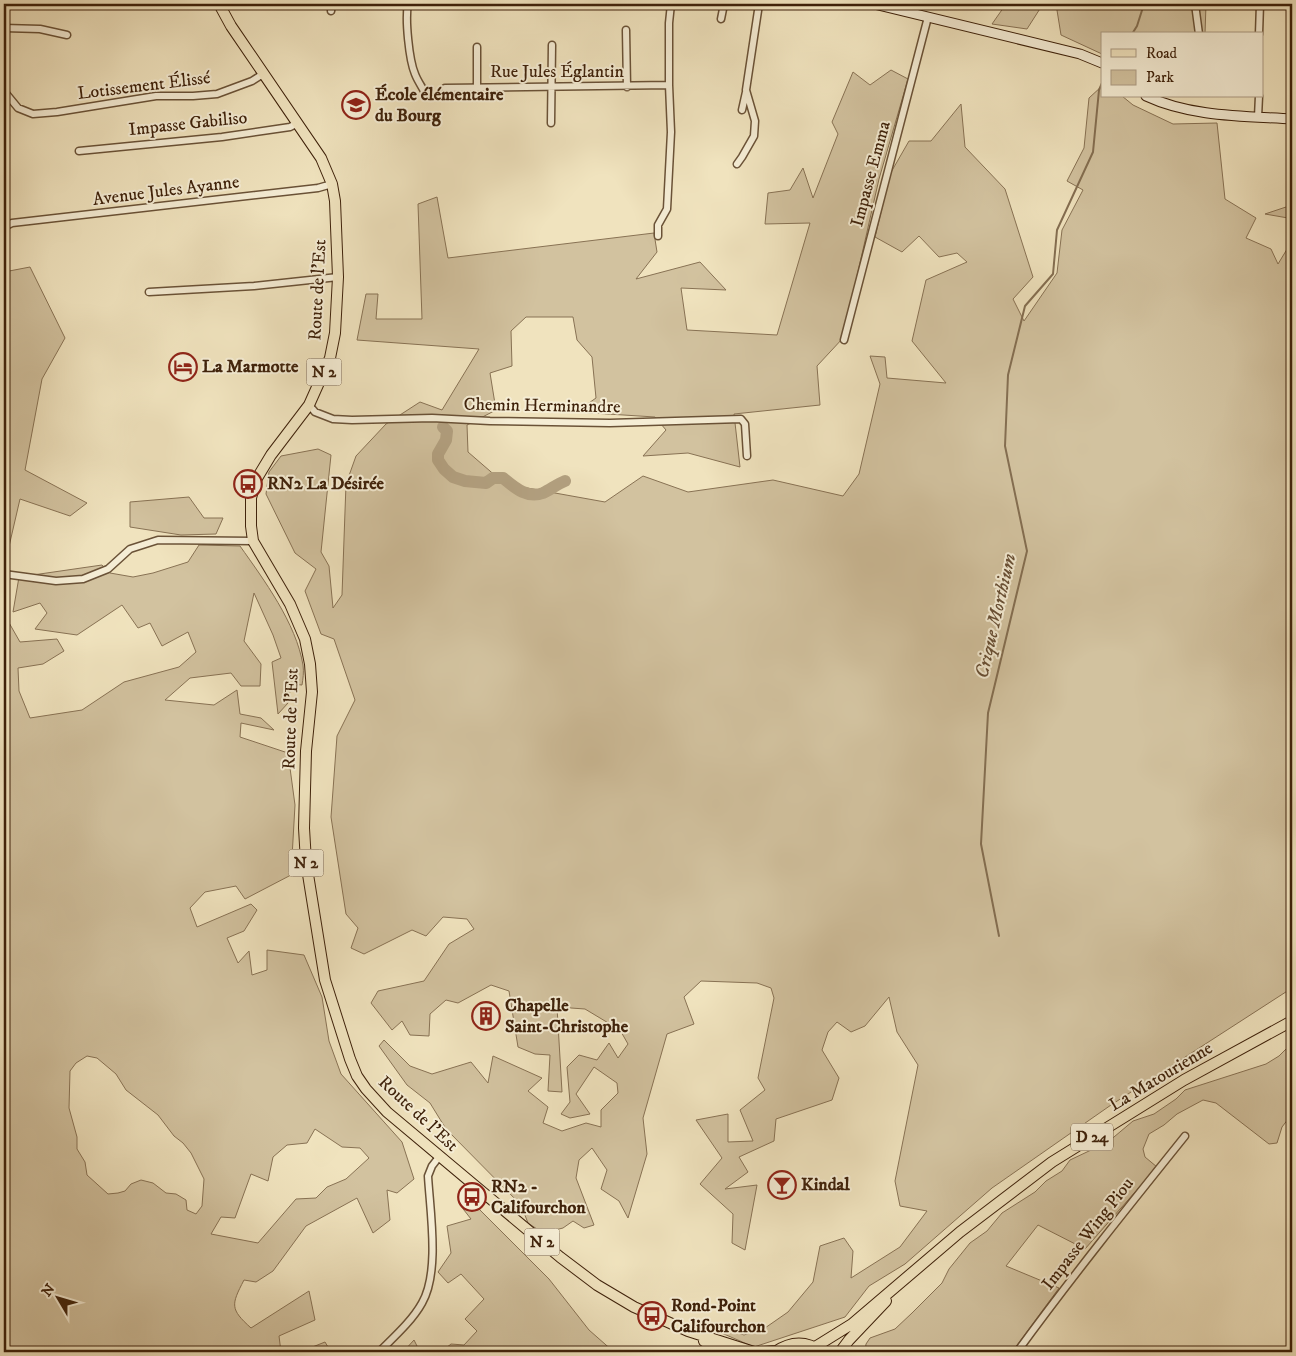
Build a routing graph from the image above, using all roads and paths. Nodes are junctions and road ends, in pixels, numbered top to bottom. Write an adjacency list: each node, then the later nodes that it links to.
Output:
1 (219, 4): 19 (main road, Route de l'Est / N 2)
2 (408, 4): 27 (street)
3 (671, 4): 20 (street)
4 (724, 4): 10 (street)
5 (759, 4): 25 (street)
6 (874, 4): 9 (street)
7 (1195, 4): 13 (street)
8 (1260, 4): 14 (street)
9 (928, 16): 18 (street); 42 (street, Impasse Emma)
10 (721, 19)
11 (4, 28): 15 (street)
12 (626, 30): 23 (street)
13 (1199, 32)
14 (1259, 32)
15 (67, 35)
16 (552, 44): 22 (street)
17 (477, 47): 21 (street)
18 (1101, 63)
19 (264, 74): 26 (street, Lotissement Élissé); 33 (main road, Route de l'Est / N 2)
20 (669, 86): 23 (street, Rue Jules Églantin); 39 (street)
21 (477, 87): 22 (street, Rue Jules Églantin); 24 (street, Rue Jules Églantin)
22 (551, 87): 23 (street, Rue Jules Églantin); 34 (street)
23 (627, 87)
24 (445, 88)
25 (746, 90): 30 (street); 36 (street)
26 (4, 91)
27 (426, 95)
28 (1259, 98): 31 (street)
29 (1170, 100): 31 (street)
30 (742, 110)
31 (1258, 117): 32 (street)
32 (1292, 119)
33 (298, 123): 35 (street, Impasse Gabiliso); 37 (main road, Route de l'Est / N 2)
34 (551, 123)
35 (79, 152)
36 (737, 164)
37 (332, 184): 38 (street, Avenue Jules Ayanne); 40 (main road, Route de l'Est / N 2)
38 (4, 226)
39 (658, 236)
40 (338, 277): 41 (street); 43 (main road, Route de l'Est / N 2)
41 (149, 292)
42 (844, 340)
43 (309, 405): 44 (street, Chemin Herminandre); 45 (main road, Route de l'Est / N 2)
44 (746, 456)
45 (253, 541): 46 (street); 49 (main road, Route de l'Est / N 2)
46 (4, 574)
47 (1292, 1021): 50 (main road, La Matourienne / D 24)
48 (1185, 1136): 59 (street, Impasse Wing Piou)
49 (439, 1157): 51 (main road, Route de l'Est / N 2); 53 (street)
50 (909, 1276): 52 (main road, La Matourienne / D 24); 58 (main road, La Matourienne / D 24)
51 (688, 1331): 54 (main road, Route de l'Est / N 2); 55 (main road, Route de l'Est / N 2)
52 (819, 1350): 57 (main road)
53 (379, 1352)
54 (724, 1352)
55 (754, 1352)
56 (761, 1352): 57 (main road)
57 (775, 1352)
58 (840, 1352)
59 (1017, 1352)

